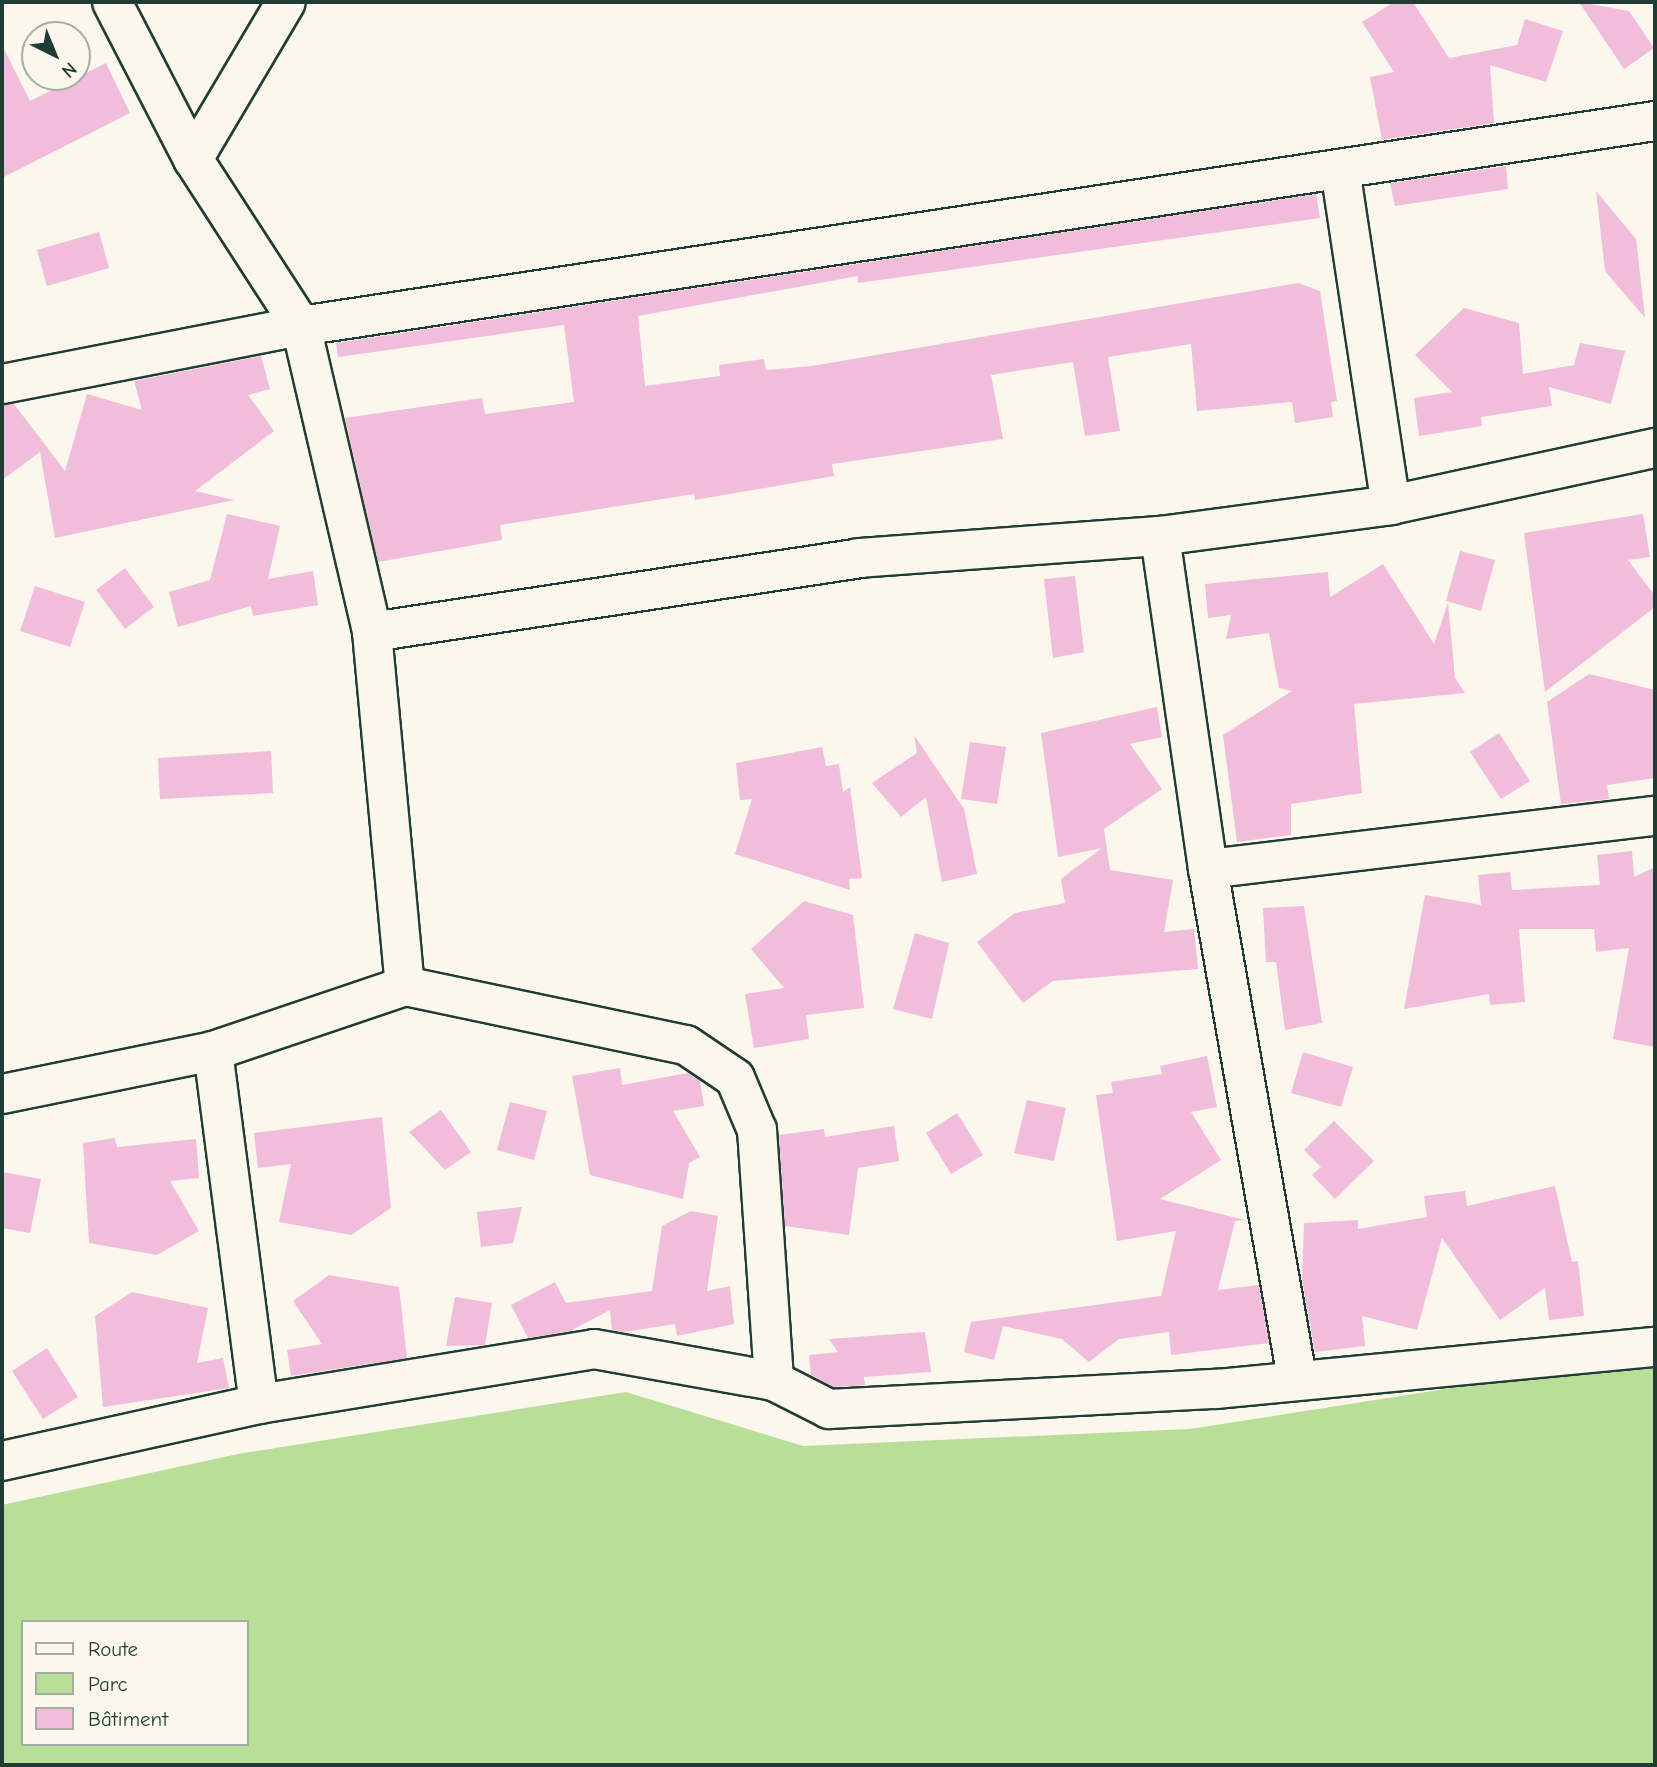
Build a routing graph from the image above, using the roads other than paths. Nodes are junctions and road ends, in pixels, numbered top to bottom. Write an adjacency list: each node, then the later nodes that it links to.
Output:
1 (113, 2): 4 (street)
2 (286, 2): 4 (street)
3 (1655, 121): 5 (street)
4 (193, 159): 6 (street)
5 (1340, 169): 6 (street); 9 (street)
6 (301, 326): 7 (street); 11 (street)
7 (2, 384)
8 (1655, 448): 9 (street)
9 (1391, 505): 10 (street)
10 (1160, 536): 11 (street); 13 (street)
11 (372, 632): 14 (street)
12 (1655, 816): 13 (street)
13 (1208, 869): 18 (street)
14 (405, 986): 15 (street); 19 (street)
15 (213, 1051): 16 (street); 20 (street)
16 (2, 1094)
17 (1655, 1347): 18 (street)
18 (1297, 1378): 19 (street)
19 (774, 1381): 20 (street)
20 (259, 1404): 21 (street)
21 (2, 1461)

